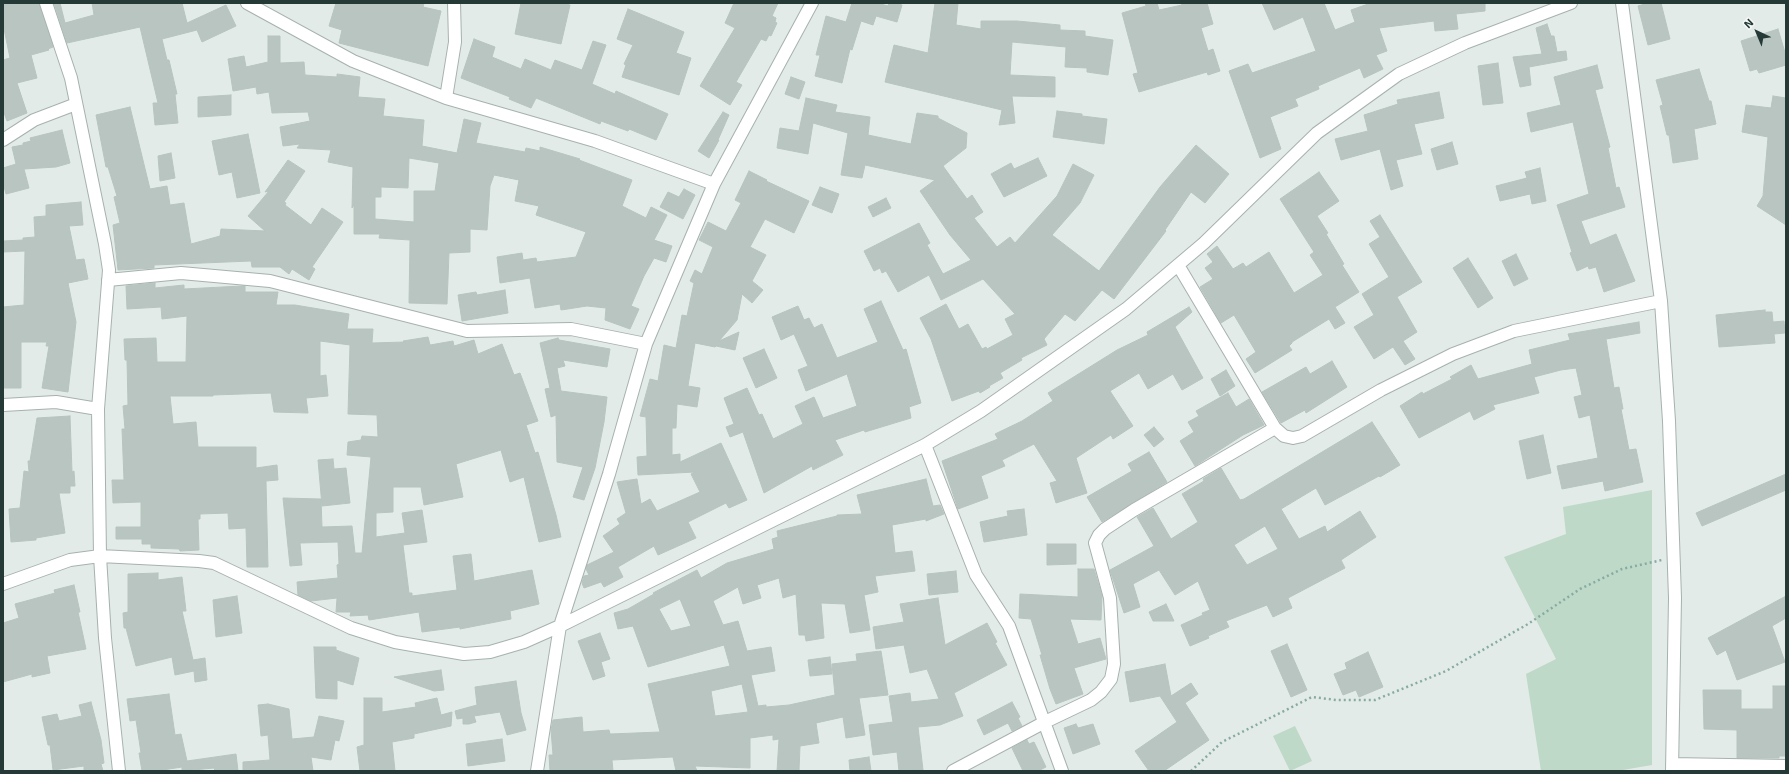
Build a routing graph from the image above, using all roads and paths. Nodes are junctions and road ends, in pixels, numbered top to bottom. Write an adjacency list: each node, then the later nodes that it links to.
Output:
1 (46, 3): 8 (street)
2 (247, 3): 7 (street)
3 (454, 3): 7 (street)
4 (812, 3): 10 (street)
5 (1572, 3): 11 (street)
6 (1622, 3): 13 (street)
7 (446, 98): 10 (street)
8 (76, 104): 9 (street); 12 (street)
9 (3, 140)
10 (714, 184): 14 (street)
11 (1178, 265): 17 (street); 18 (street)
12 (108, 280): 14 (street); 16 (street)
13 (1661, 301): 17 (street); 20 (street)
14 (646, 344): 22 (street)
15 (3, 405): 16 (street)
16 (98, 409): 19 (street)
17 (1275, 428): 23 (street)
18 (925, 445): 22 (street); 23 (street)
19 (100, 556): 21 (street); 22 (street); 26 (street)
20 (1674, 558): 25 (street); 30 (path)
21 (3, 584)
22 (560, 626): 27 (street)
23 (1045, 722): 28 (street); 29 (street)
24 (1786, 766): 25 (street)
25 (1672, 767)
26 (119, 771)
27 (537, 771)
28 (953, 771)
29 (1062, 771)
30 (1191, 771)

